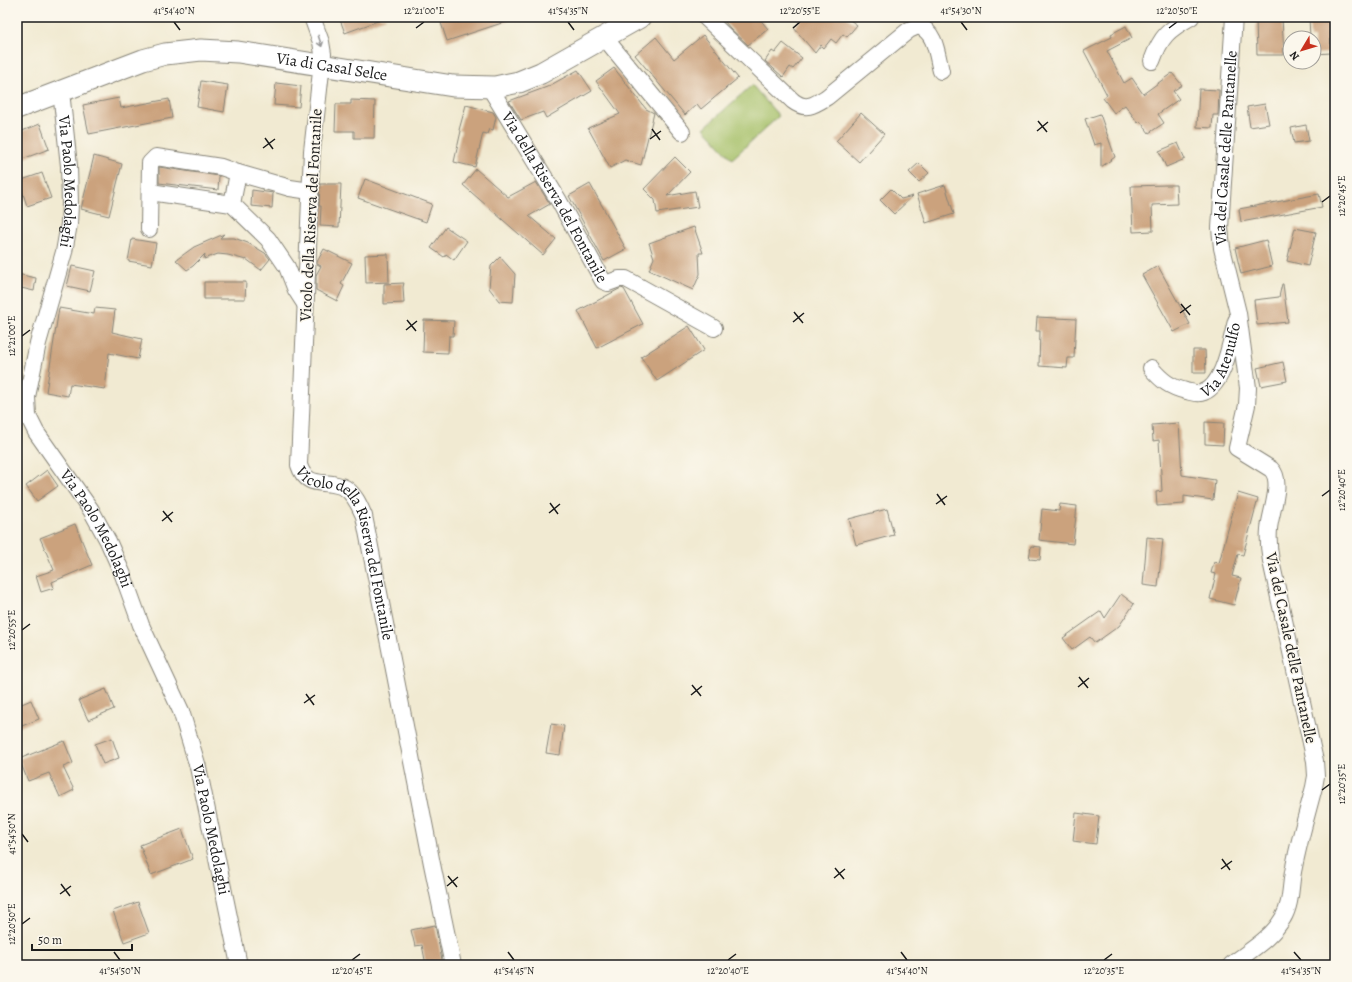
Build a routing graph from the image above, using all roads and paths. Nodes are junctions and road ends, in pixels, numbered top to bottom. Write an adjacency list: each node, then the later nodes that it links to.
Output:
1 (312, 17): 8 (street, Vicolo della Riserva del Fontanile, one-way to 8)
2 (640, 17): 6 (main road, Via di Casal Selce)
3 (705, 17): 9 (street)
4 (1191, 17): 7 (street)
5 (1234, 17): 20 (street, Via del Casale delle Pantanelle)
6 (604, 37): 10 (main road, Via di Casal Selce); 13 (street)
7 (1152, 61)
8 (322, 66): 10 (main road, Via di Casal Selce); 11 (main road, Via di Casal Selce); 15 (street, Vicolo della Riserva del Fontanile)
9 (941, 71)
10 (490, 88): 21 (street, Via della Riserva del Fontanile)
11 (61, 91): 12 (main road, Via di Casal Selce); 23 (street, Via Paolo Medolaghi)
12 (17, 108)
13 (682, 132)
14 (238, 173): 15 (street); 16 (street); 17 (street)
15 (310, 191): 19 (street, Vicolo della Riserva del Fontanile)
16 (150, 192): 17 (street); 18 (street)
17 (232, 204): 19 (street)
18 (149, 229)
19 (306, 304): 24 (street, Vicolo della Riserva del Fontanile)
20 (1238, 313): 22 (street, Via Atenulfo); 25 (street, Via del Casale delle Pantanelle)
21 (714, 328)
22 (1151, 368)
23 (239, 965)
24 (453, 965)
25 (1231, 965)

